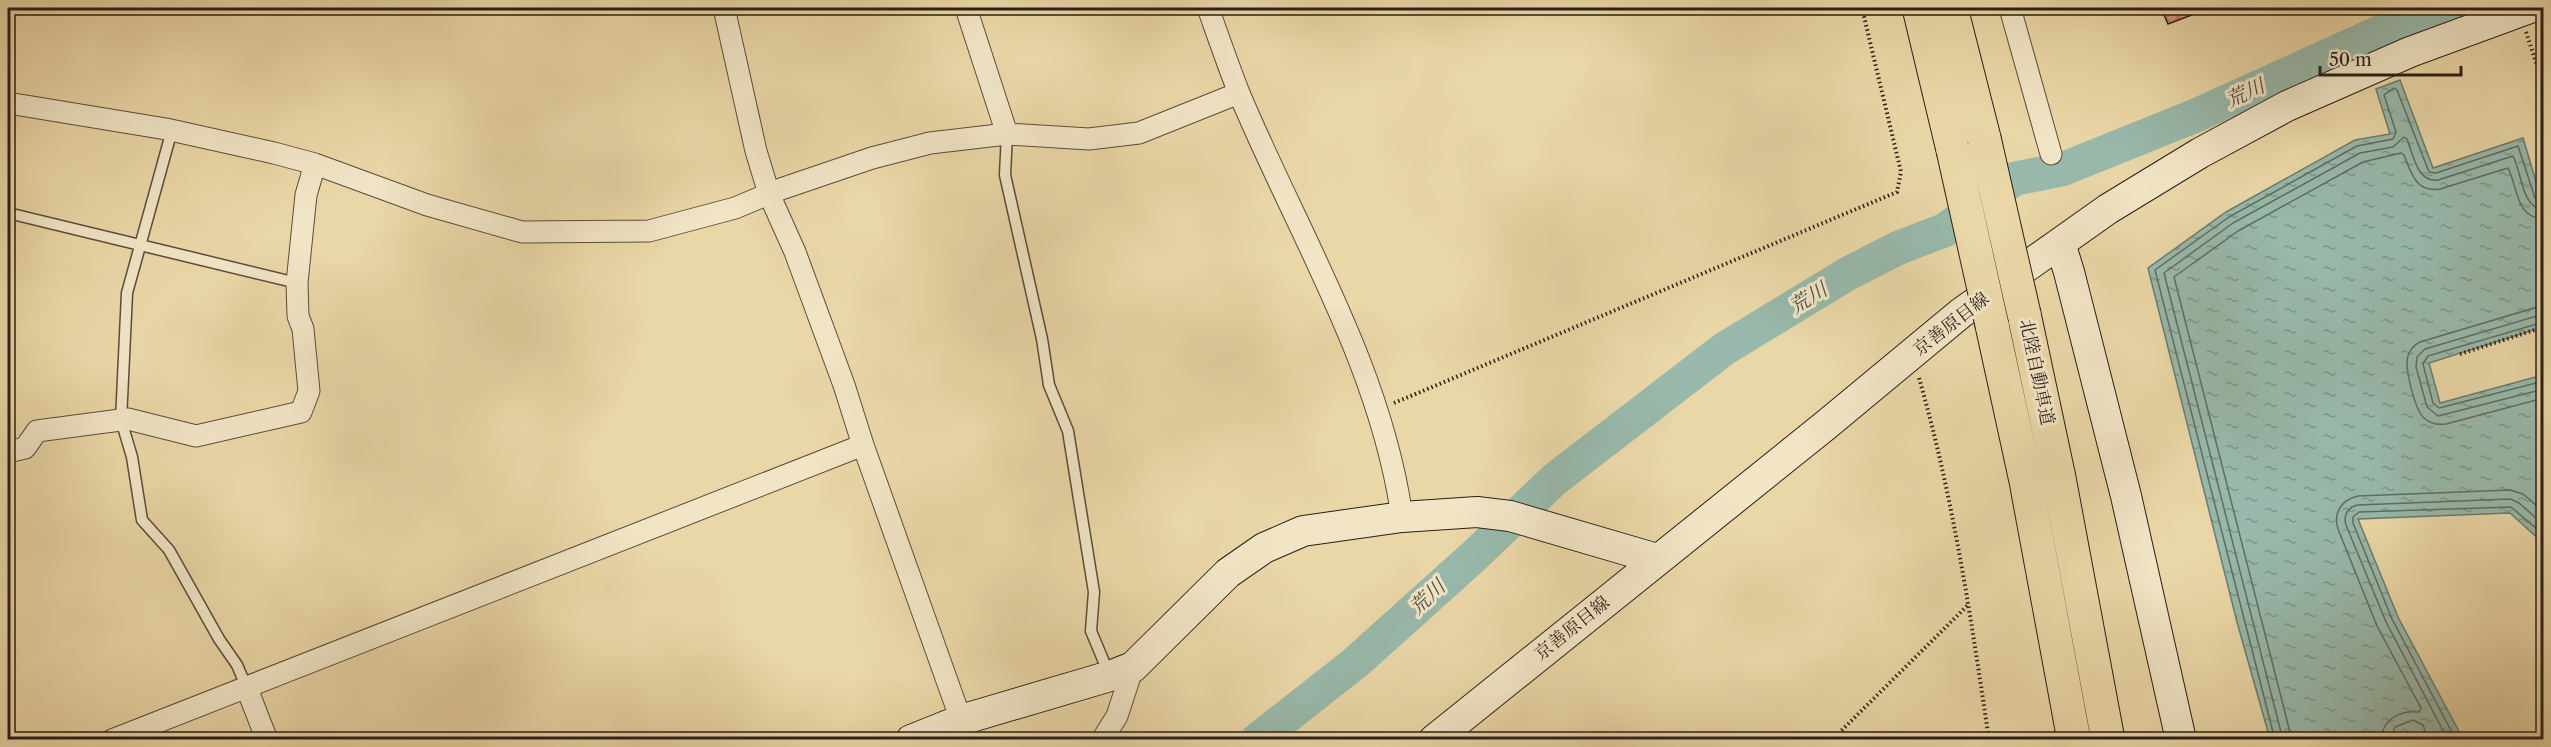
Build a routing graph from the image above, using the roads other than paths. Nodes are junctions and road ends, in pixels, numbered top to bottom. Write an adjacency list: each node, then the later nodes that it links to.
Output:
1 (724, 8): 14 (street)
2 (966, 8): 11 (street)
3 (1208, 8): 8 (street)
4 (1918, 8): 32 (highway, 北陸自動車道, bridge)
5 (1951, 8): 33 (highway, 北陸自動車道, bridge)
6 (2010, 8): 12 (street)
7 (2524, 10): 16 (main road, 京善原目線)
8 (1239, 93): 11 (street); 22 (street)
9 (8, 103): 10 (street)
10 (172, 130): 13 (street); 17 (lane)
11 (1007, 134): 14 (street); 24 (lane)
12 (2051, 154)
13 (315, 164): 14 (street); 18 (street)
14 (769, 194): 20 (street)
15 (8, 213): 17 (lane)
16 (2060, 243): 23 (main road, 京善原目線); 34 (main road)
17 (141, 245): 18 (lane); 19 (lane)
18 (297, 283): 19 (street)
19 (121, 420): 21 (street); 25 (lane)
20 (863, 445): 25 (street); 26 (street)
21 (8, 452)
22 (1402, 517): 23 (main road); 24 (main road)
23 (1657, 559): 31 (main road, 京善原目線)
24 (1122, 672): 26 (main road); 30 (street)
25 (246, 686): 27 (street); 28 (street)
26 (961, 720): 29 (main road)
27 (112, 740)
28 (267, 740)
29 (911, 740)
30 (1102, 740)
31 (1434, 740)
32 (2074, 740)
33 (2108, 740)
34 (2181, 740)

